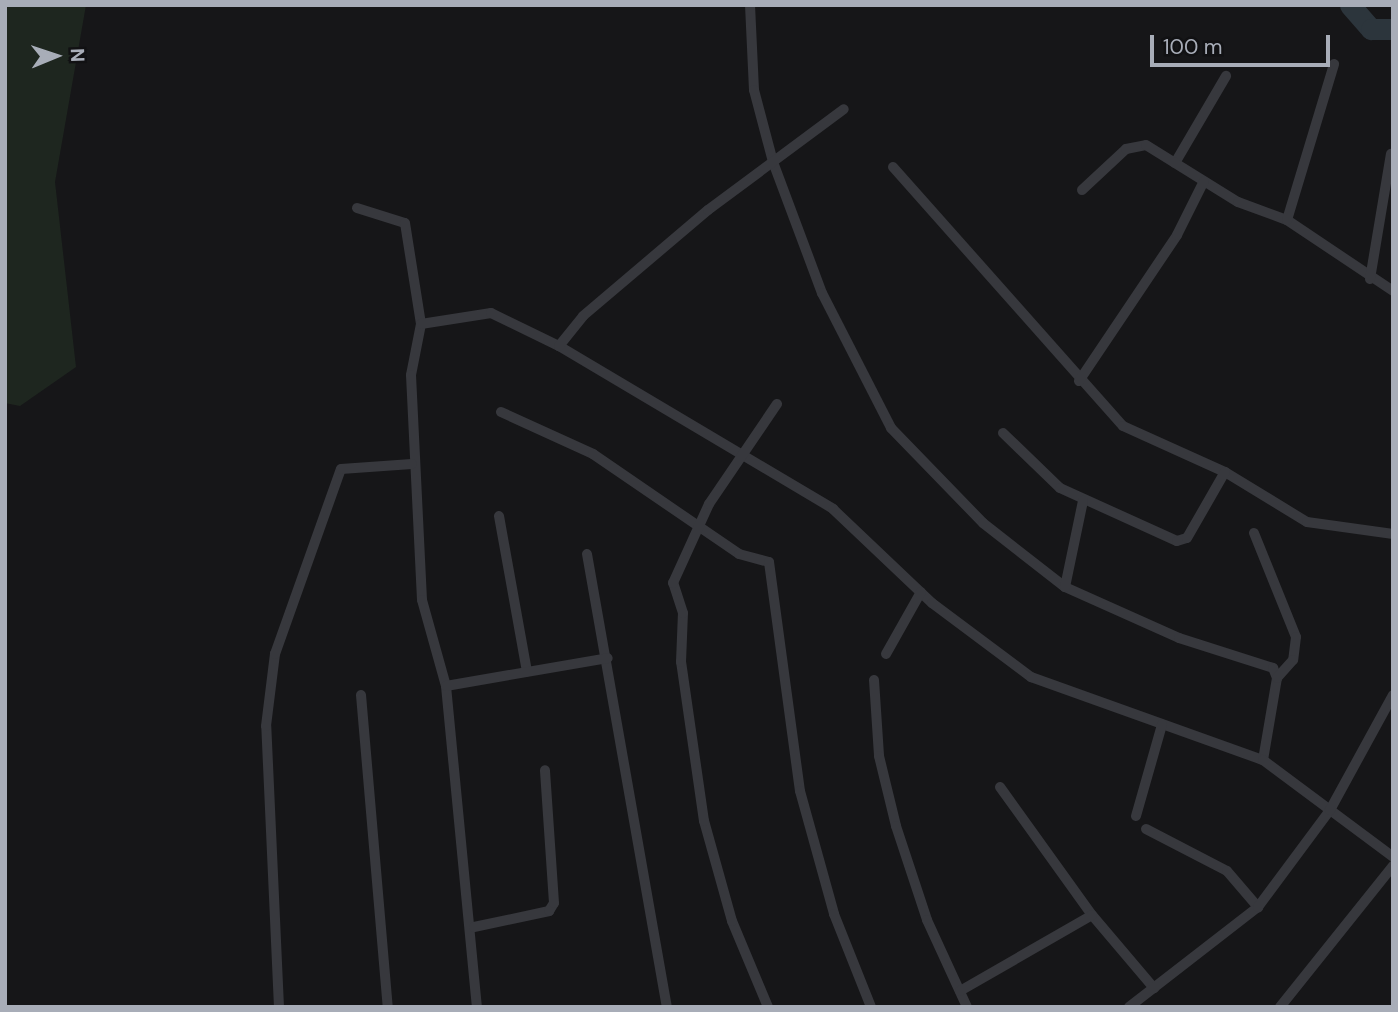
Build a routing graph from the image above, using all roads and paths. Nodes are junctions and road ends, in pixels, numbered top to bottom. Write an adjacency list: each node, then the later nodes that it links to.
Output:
1 (750, 5): 6 (street)
2 (1334, 64): 12 (street)
3 (1226, 76): 7 (street)
4 (844, 109): 6 (street)
5 (1391, 154): 13 (street)
6 (773, 162): 16 (street); 30 (street)
7 (1175, 163): 9 (street); 10 (street)
8 (893, 167): 17 (street)
9 (1205, 181): 12 (street); 17 (street)
10 (1082, 190)
11 (357, 208): 15 (street)
12 (1287, 220): 13 (street)
13 (1370, 279): 14 (street)
14 (1393, 291)
15 (421, 324): 16 (street); 22 (street)
16 (559, 346): 21 (street)
17 (1079, 381): 23 (street)
18 (777, 404): 21 (street)
19 (501, 412): 26 (street)
20 (1003, 433): 24 (street)
21 (745, 455): 26 (street); 31 (street)
22 (412, 464): 37 (street); 54 (street)
23 (1224, 472): 24 (street); 28 (street)
24 (1083, 501): 30 (street)
25 (499, 516): 34 (street)
26 (701, 530): 58 (street); 59 (street)
27 (1254, 533): 35 (street)
28 (1393, 534)
29 (587, 554): 33 (street)
30 (1065, 587): 35 (street)
31 (921, 593): 32 (street); 40 (street)
32 (886, 654)
33 (608, 658): 34 (street); 57 (street)
34 (527, 672): 37 (street)
35 (1278, 678): 41 (street)
36 (874, 680): 53 (street)
37 (446, 686): 51 (street)
38 (361, 695): 55 (street)
39 (1391, 702): 44 (street)
40 (1162, 725): 41 (street); 45 (street)
41 (1263, 760): 44 (street)
42 (545, 770): 51 (street)
43 (1000, 787): 50 (street)
44 (1330, 810): 47 (street); 49 (street)
45 (1136, 816)
46 (1146, 829): 49 (street)
47 (1393, 857)
48 (1393, 866): 62 (street)
49 (1258, 907): 52 (street)
50 (1092, 915): 52 (street); 53 (street)
51 (474, 928): 56 (street)
52 (1154, 988): 61 (street)
53 (960, 990): 60 (street)
54 (279, 1007)
55 (388, 1007)
56 (477, 1007)
57 (667, 1007)
58 (768, 1007)
59 (871, 1007)
60 (967, 1007)
61 (1129, 1007)
62 (1280, 1007)

